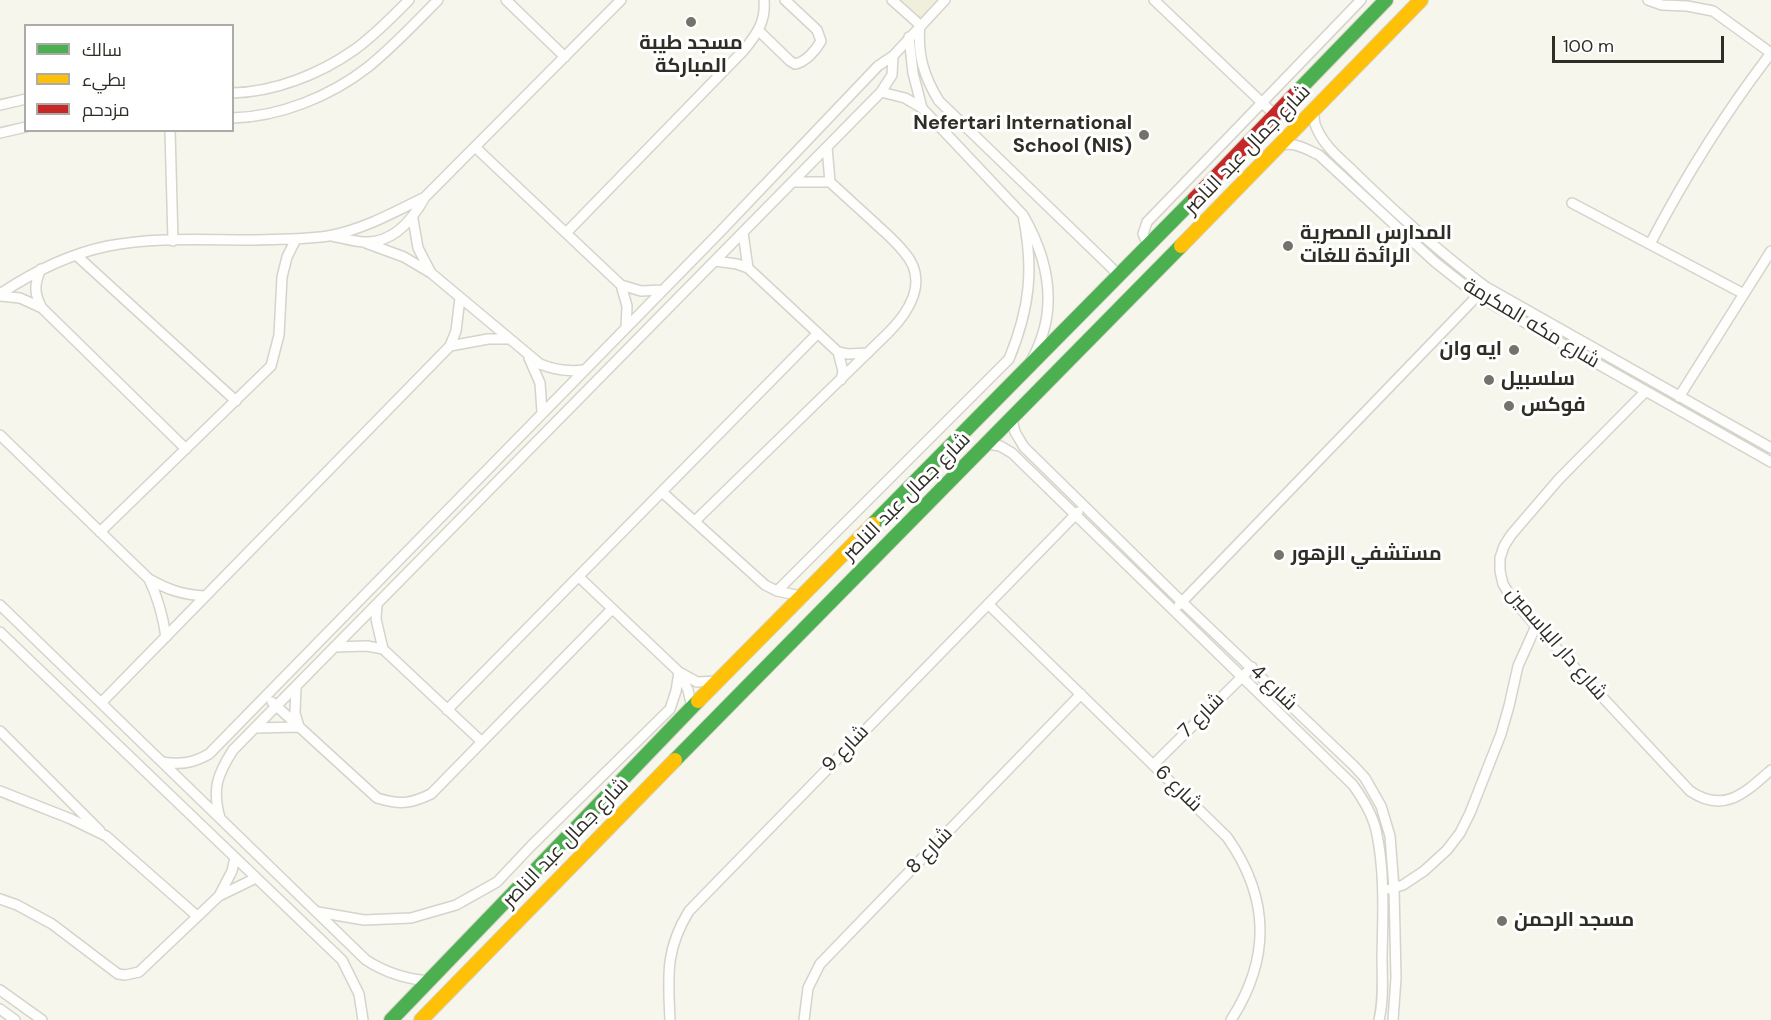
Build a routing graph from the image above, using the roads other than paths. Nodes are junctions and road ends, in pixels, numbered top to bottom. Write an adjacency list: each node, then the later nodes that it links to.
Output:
1 (409, 0): 21 (street)
2 (438, 0): 28 (street)
3 (506, 0): 19 (street)
4 (621, 0): 19 (street)
5 (764, 0): 15 (street)
6 (784, 0): 15 (street)
7 (892, 0): 14 (street)
8 (945, 0): 14 (street)
9 (1154, 0): 23 (street)
10 (1361, 0): 23 (street)
11 (1386, 0): 27 (main road, شارع جمال عبد الناصر)
12 (1420, 0): 26 (main road, شارع جمال عبد الناصر)
13 (1648, 0): 17 (street)
14 (920, 25): 16 (street); 59 (street)
15 (759, 31): 44 (street)
16 (909, 37): 18 (street); 25 (street)
17 (1771, 53): 50 (street)
18 (893, 56): 20 (street); 45 (street)
19 (564, 57): 34 (street)
20 (881, 92): 25 (street); 35 (street)
21 (234, 93)
22 (24, 99): 24 (street)
23 (1262, 102): 27 (street); 52 (street)
24 (0, 105)
25 (922, 108): 41 (street)
26 (1315, 110): 32 (main road, شارع جمال عبد الناصر); 33 (street, شارع مكه المكرمة)
27 (1275, 115): 52 (main road, شارع جمال عبد الناصر)
28 (234, 118)
29 (24, 127): 31 (street)
30 (170, 132): 48 (street)
31 (0, 133)
32 (1281, 146): 36 (street, شارع مكه المكرمة); 82 (main road, شارع جمال عبد الناصر)
33 (1328, 146): 36 (street); 61 (street, شارع مكه المكرمة)
34 (475, 147): 39 (street); 44 (street)
35 (827, 147): 37 (street); 38 (street)
36 (1319, 156): 65 (street, شارع مكه المكرمة)
37 (793, 182): 38 (street); 43 (street)
38 (830, 182): 73 (street)
39 (425, 197): 42 (street); 46 (street)
40 (1572, 203): 50 (street)
41 (1023, 215): 76 (street); 95 (street)
42 (412, 219): 49 (street); 58 (street)
43 (743, 232): 51 (street); 56 (street)
44 (566, 233): 60 (street)
45 (719, 233): 51 (street); 62 (street)
46 (330, 236): 47 (street); 49 (street)
47 (296, 239): 48 (street); 80 (street)
48 (173, 241): 54 (street)
49 (366, 243): 58 (street)
50 (1650, 244): 63 (street)
51 (730, 245): 55 (street)
52 (1148, 245): 59 (main road, شارع جمال عبد الناصر)
53 (1771, 251): 63 (street)
54 (76, 255): 57 (street); 80 (street)
55 (715, 261): 56 (street); 99 (street)
56 (748, 268): 69 (street)
57 (41, 269): 64 (street); 67 (street)
58 (431, 273): 66 (street)
59 (1120, 276): 76 (main road, شارع جمال عبد الناصر)
60 (621, 285): 62 (street); 68 (street)
61 (1486, 286): 65 (street); 79 (street, شارع مكه المكرمة)
62 (662, 290): 68 (street)
63 (1744, 294): 79 (street)
64 (0, 295): 67 (street)
65 (1478, 296): 78 (street, شارع مكه المكرمة); 98 (street)
66 (460, 298): 70 (street); 71 (street)
67 (42, 308): 86 (street)
68 (626, 328): 75 (street)
69 (818, 333): 72 (street); 88 (street)
70 (508, 339): 71 (street); 74 (street)
71 (450, 346): 96 (street)
72 (838, 352): 73 (street); 77 (street)
73 (868, 353): 77 (street)
74 (528, 356): 75 (street); 81 (street)
75 (583, 370): 81 (street)
76 (1023, 374): 97 (main road, شارع جمال عبد الناصر)
77 (841, 380): 91 (street)
78 (1646, 391): 87 (street, شارع مكه المكرمة); 104 (street, شارع دار الياسمين)
79 (1679, 397): 85 (street, شارع مكه المكرمة)
80 (236, 401): 86 (street)
81 (542, 412): 117 (street)
82 (1012, 419): 84 (main road, شارع جمال عبد الناصر); 89 (street, شارع 4)
83 (0, 435): 92 (street)
84 (987, 444): 90 (street, شارع 4); 131 (main road, شارع جمال عبد الناصر)
85 (1771, 448)
86 (186, 449): 92 (street)
87 (1771, 462)
88 (662, 492): 91 (street); 93 (street)
89 (1084, 506): 90 (street, شارع 9); 98 (street, شارع 4)
90 (1075, 515): 100 (street, شارع 9); 103 (street, شارع 4)
91 (694, 521): 95 (street)
92 (100, 532): 94 (street)
93 (579, 577): 102 (street); 121 (street)
94 (149, 579): 96 (street); 106 (street)
95 (777, 591): 97 (street)
96 (205, 596): 106 (street)
97 (801, 596): 113 (main road, شارع جمال عبد الناصر)
98 (1182, 602): 103 (street); 109 (street, شارع 4)
99 (377, 604): 107 (street); 108 (street)
100 (988, 604): 116 (street, شارع 6); 154 (street, شارع 9)
101 (0, 605): 110 (street)
102 (612, 609): 111 (street); 125 (street)
103 (1172, 611): 112 (street, شارع 4)
104 (1536, 626): 128 (street, شارع دار الياسمين); 138 (street)
105 (0, 632): 114 (street)
106 (166, 637): 118 (street)
107 (334, 647): 108 (street); 115 (street)
108 (383, 649): 121 (street)
109 (1252, 667): 112 (street, شارع 7); 138 (street, شارع 4)
110 (66, 669): 114 (street); 118 (street)
111 (679, 672): 113 (street); 120 (street); 142 (street)
112 (1241, 678): 127 (street, شارع 7); 139 (street, شارع 4)
113 (717, 681): 120 (main road, شارع جمال عبد الناصر)
114 (52, 682): 136 (street)
115 (296, 686): 119 (street); 122 (street)
116 (1081, 694): 127 (street, شارع 6); 155 (street, شارع 8)
117 (266, 696): 119 (street); 126 (street)
118 (101, 703): 126 (street)
119 (276, 706): 122 (street); 123 (street)
120 (692, 708): 130 (main road, شارع جمال عبد الناصر)
121 (447, 710): 125 (street)
122 (299, 727): 123 (street); 125 (street)
123 (255, 728): 132 (street)
124 (0, 731): 134 (street)
125 (482, 742)
126 (162, 762): 132 (street)
127 (1153, 765): 156 (street, شارع 6)
128 (1771, 770)
129 (0, 792): 134 (street)
130 (609, 794): 131 (main road); 133 (main road, شارع جمال عبد الناصر)
131 (625, 810): 135 (main road, شارع جمال عبد الناصر)
132 (220, 818): 142 (street)
133 (576, 828): 135 (main road); 146 (main road, شارع جمال عبد الناصر)
134 (106, 836): 143 (street)
135 (593, 843): 153 (main road, شارع جمال عبد الناصر)
136 (235, 858): 137 (street); 140 (street)
137 (256, 878): 140 (street); 145 (street)
138 (1394, 888): 139 (street); 158 (street, شارع 4)
139 (1382, 890): 157 (street, شارع 4)
140 (219, 896): 143 (street)
141 (0, 899): 143 (street)
142 (318, 912): 144 (street)
143 (197, 916)
144 (353, 948): 145 (street); 146 (street)
145 (342, 960): 151 (street)
146 (429, 981): 152 (main road, شارع جمال عبد الناصر)
147 (0, 990): 150 (street)
148 (0, 1009): 149 (street)
149 (15, 1020)
150 (42, 1020)
151 (363, 1020)
152 (391, 1020)
153 (421, 1020)
154 (669, 1020)
155 (804, 1020)
156 (1231, 1020)
157 (1378, 1020)
158 (1393, 1020)

